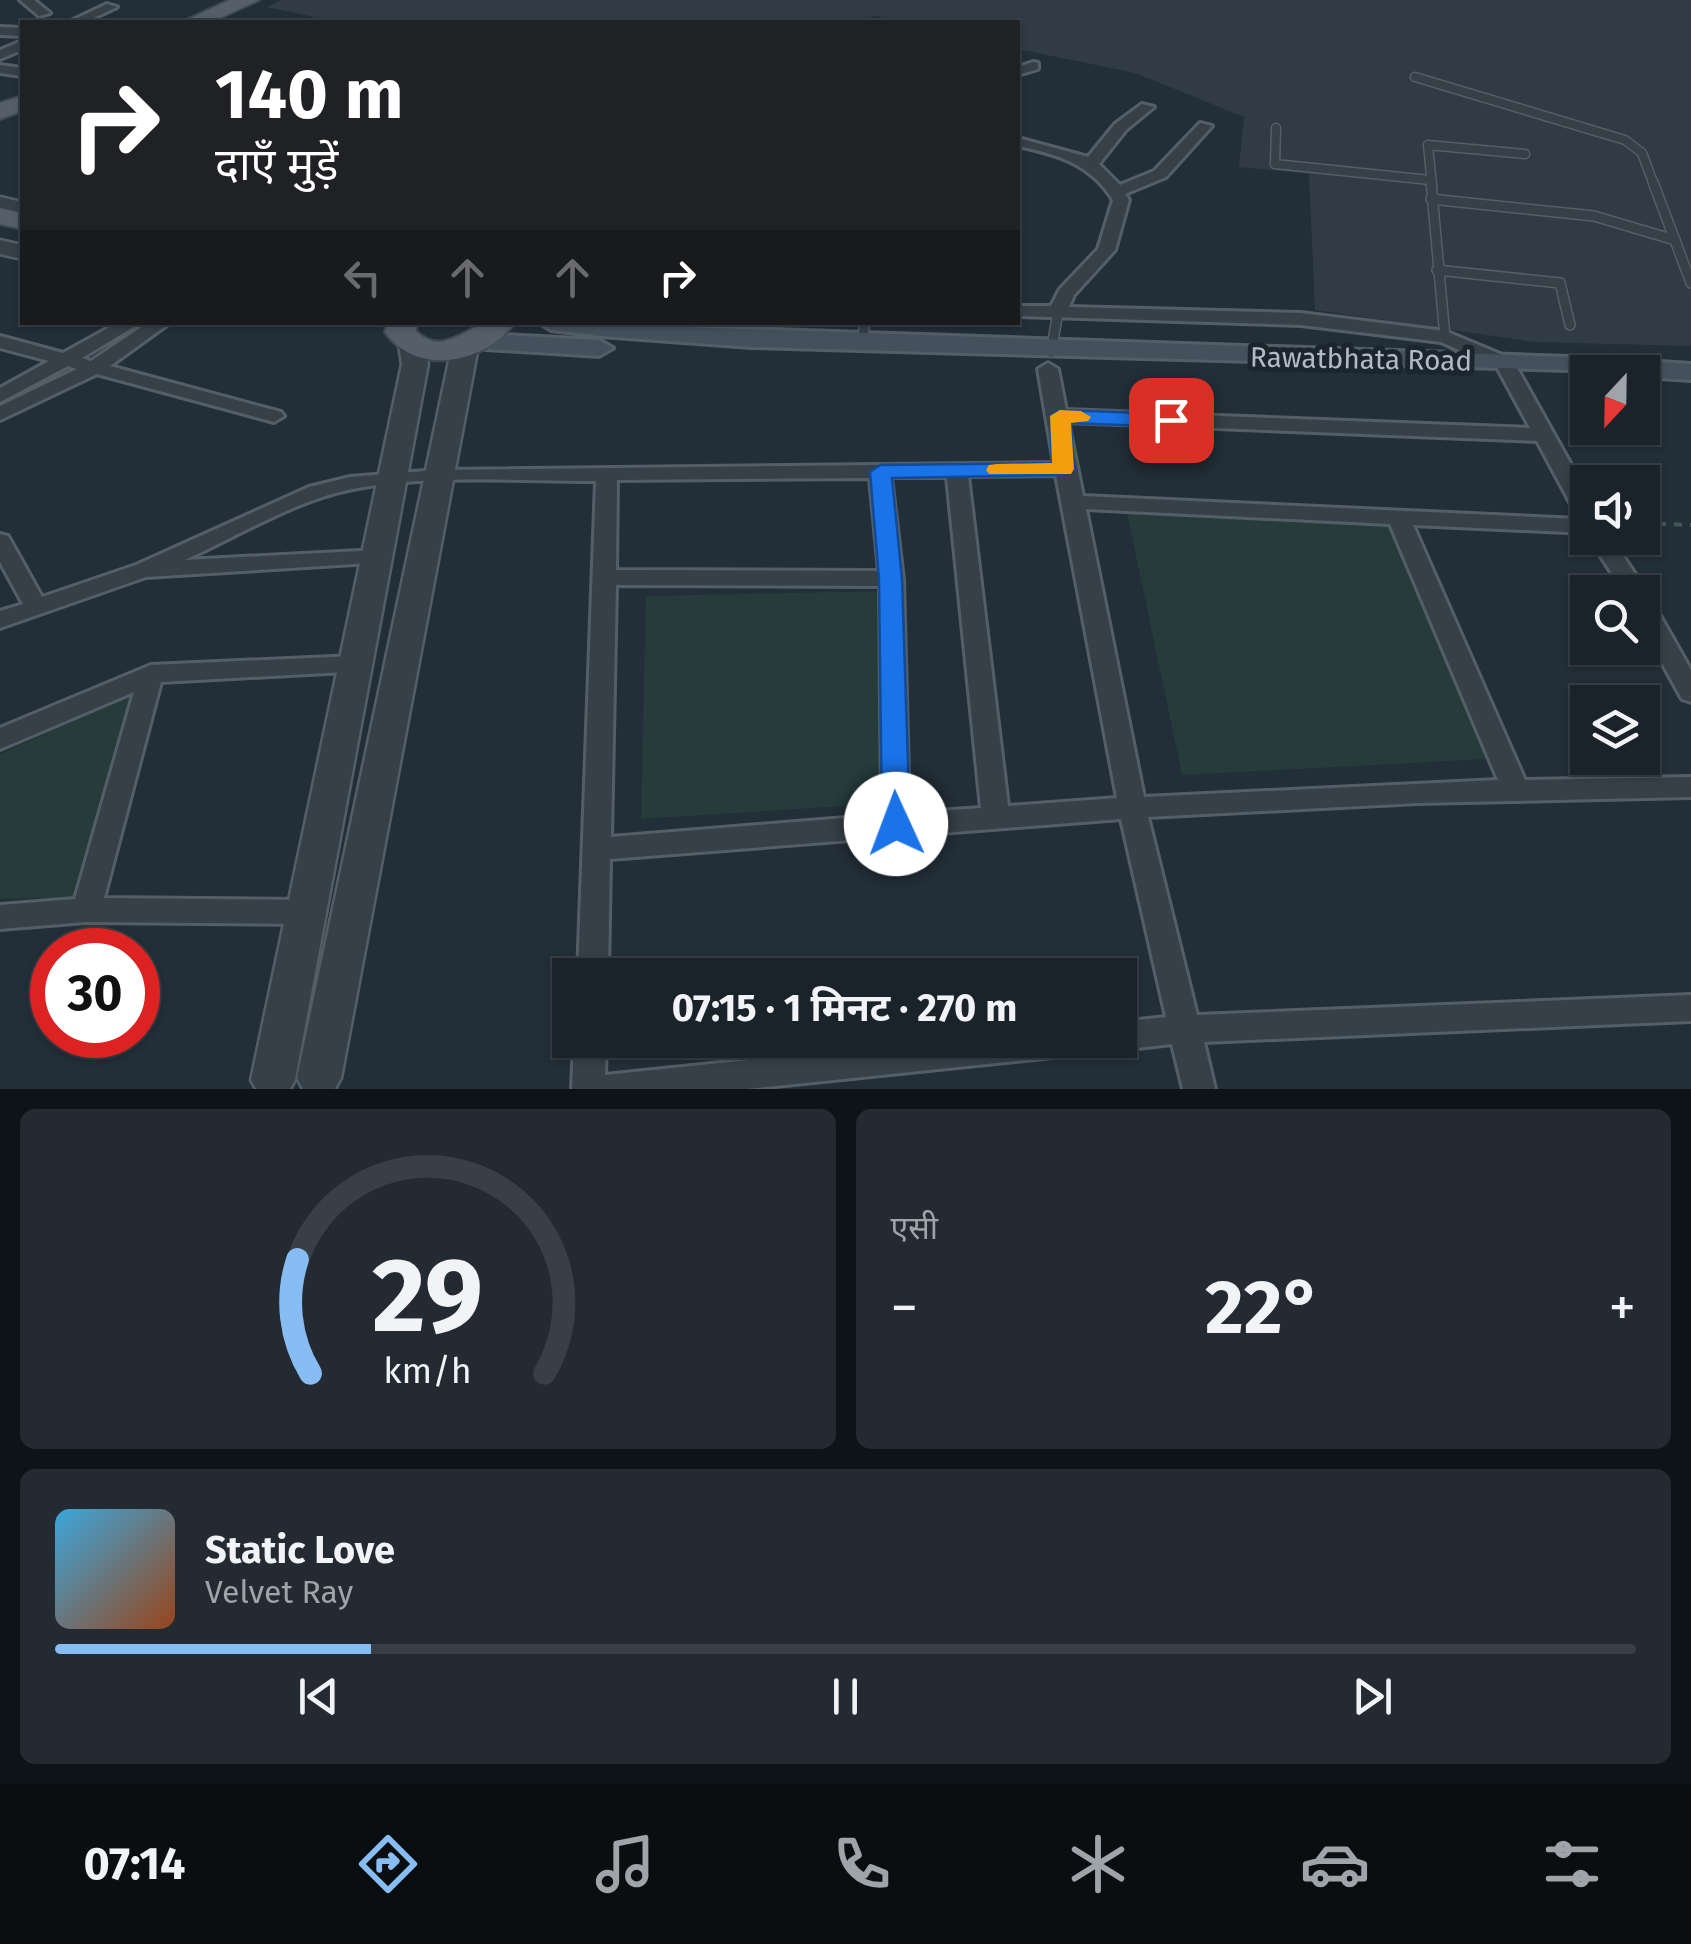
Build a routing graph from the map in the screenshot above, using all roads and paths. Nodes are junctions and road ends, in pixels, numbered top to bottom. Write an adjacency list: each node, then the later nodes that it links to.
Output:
1 (26, 0): 5 (street)
2 (100, 0): 6 (street)
3 (249, 0): 7 (main road)
4 (267, 0): 8 (main road)
5 (44, 13)
6 (80, 20)
7 (199, 20)
8 (219, 20)
9 (1416, 76): 19 (lane)
10 (1147, 107): 15 (street)
11 (1205, 126): 17 (street)
12 (1276, 128): 16 (lane)
13 (1020, 142): 15 (street)
14 (1525, 154): 16 (lane)
15 (1090, 163): 17 (street)
16 (1430, 180): 18 (lane)
17 (1118, 192): 23 (street)
18 (1432, 199): 19 (lane); 20 (lane)
19 (1674, 240): 21 (lane)
20 (1437, 270): 27 (lane); 31 (lane)
21 (1691, 282)
22 (1020, 311): 23 (street)
23 (1058, 312): 31 (street); 35 (lane)
24 (128, 325): 34 (street)
25 (158, 325): 36 (street)
26 (626, 325): 29 (main road, Rawatbhata Road)
27 (1570, 325)
28 (400, 330): 32 (main road); 52 (street)
29 (776, 331): 30 (main road, Rawatbhata Road)
30 (864, 333): 35 (main road, Rawatbhata Road)
31 (1445, 336): 37 (street)
32 (482, 337): 35 (main road, Rawatbhata Road); 51 (street)
33 (0, 342): 34 (street)
34 (69, 360): 36 (street); 42 (street)
35 (1050, 361): 37 (main road, Rawatbhata Road); 45 (street)
36 (92, 369): 43 (street); 44 (street)
37 (1512, 372): 38 (main road, Rawatbhata Road); 39 (main road, Rawatbhata Road); 46 (street)
38 (1691, 372)
39 (1570, 381)
40 (1660, 387): 41 (main road)
41 (1691, 388)
42 (0, 396)
43 (0, 414)
44 (274, 416)
45 (1060, 416): 46 (street); 47 (street)
46 (1541, 435): 53 (street)
47 (1063, 469): 48 (street); 54 (street)
48 (957, 470): 49 (street); 74 (street)
49 (880, 472): 50 (street); 63 (street)
50 (607, 474): 51 (street); 62 (street)
51 (436, 476): 52 (street); 87 (street)
52 (392, 478): 60 (street); 61 (street)
53 (1570, 485)
54 (1074, 502): 55 (street); 73 (street)
55 (1398, 516): 57 (street); 72 (street)
56 (1660, 524): 58 (path)
57 (1570, 525)
58 (1691, 525)
59 (0, 541): 64 (street)
60 (379, 557): 61 (street); 67 (street)
61 (144, 570): 64 (street)
62 (607, 577): 63 (street); 76 (street)
63 (890, 579): 75 (street)
64 (35, 605): 65 (street)
65 (0, 620)
66 (1660, 637): 69 (street)
67 (355, 665): 68 (street); 78 (street)
68 (151, 674): 70 (street); 77 (street)
69 (1691, 694)
70 (0, 739)
71 (1691, 786): 72 (street)
72 (1514, 788): 73 (street)
73 (1134, 810): 74 (street); 82 (street)
74 (996, 818): 75 (street)
75 (896, 824): 76 (street)
76 (599, 849): 80 (street)
77 (86, 910): 78 (street); 79 (street)
78 (304, 912): 86 (street)
79 (0, 916)
80 (594, 958)
81 (1691, 1008): 82 (street)
82 (1182, 1029): 83 (street); 90 (street)
83 (1137, 1034)
84 (589, 1058): 88 (street)
85 (907, 1058): 89 (street)
86 (267, 1084): 87 (street)
87 (324, 1084)
88 (588, 1089)
89 (606, 1089)
90 (1199, 1089)

